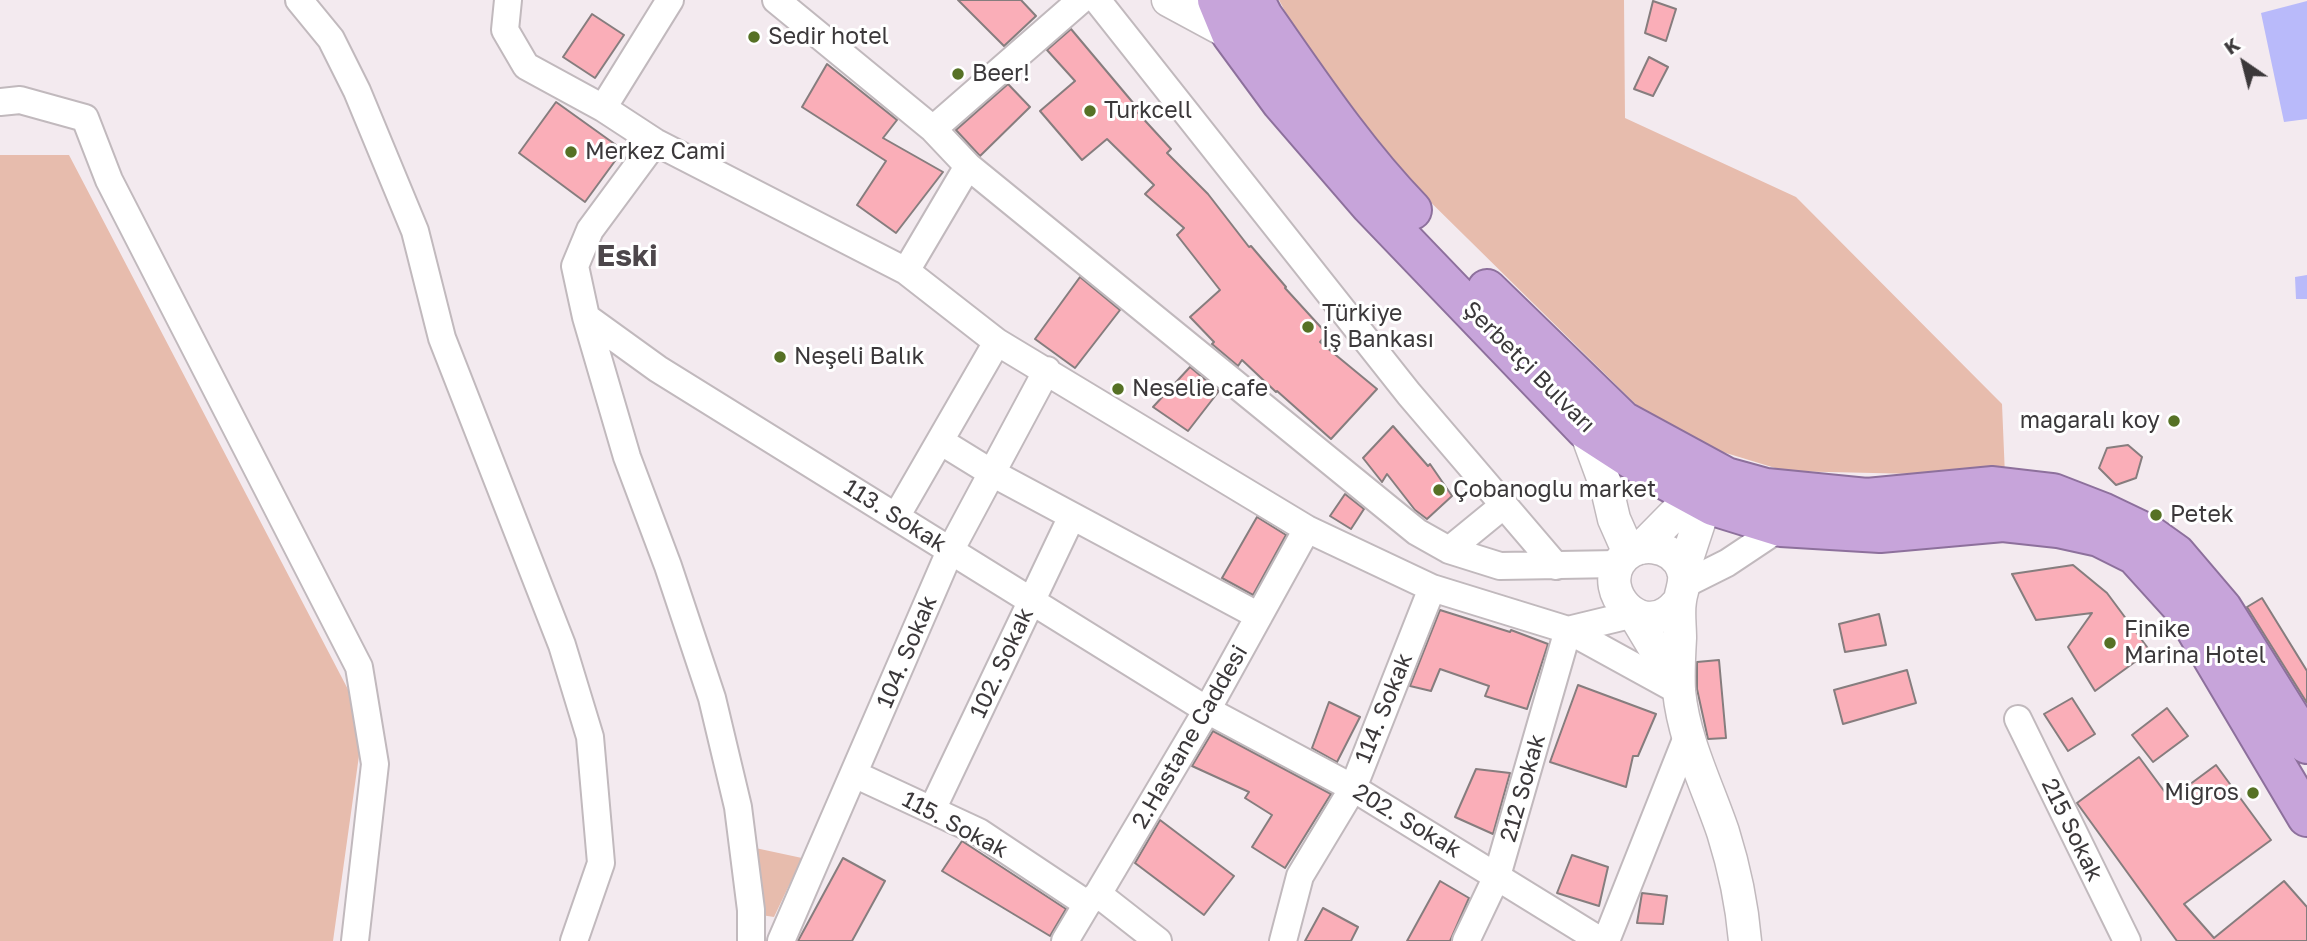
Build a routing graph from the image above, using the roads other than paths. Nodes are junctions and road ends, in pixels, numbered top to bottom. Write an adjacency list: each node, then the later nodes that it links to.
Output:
1 (299, 0): 50 (street)
2 (508, 0): 10 (street)
3 (670, 0): 10 (street)
4 (776, 0): 11 (street)
5 (1081, 0): 11 (street)
6 (1097, 0): 23 (street)
7 (1168, 0): 8 (street)
8 (1243, 10): 18 (highway, Şerbetçi Bulvarı); 21 (highway, Şerbetçi Bulvarı)
9 (0, 102): 49 (street)
10 (603, 108): 12 (street)
11 (933, 129): 13 (street)
12 (655, 142): 14 (street); 15 (street)
13 (968, 166): 14 (street); 28 (street)
14 (906, 271): 16 (street)
15 (586, 317): 25 (street, 113. Sokak); 51 (street)
16 (997, 342): 17 (street); 19 (street)
17 (1047, 370): 20 (street, 104. Sokak); 27 (street)
18 (1585, 429): 21 (highway, Şerbetçi Bulvarı); 30 (street)
19 (940, 442): 20 (street); 25 (street)
20 (992, 472): 24 (street); 29 (street, 104. Sokak)
21 (1705, 490): 22 (highway, Şerbetçi Bulvarı); 26 (highway, Şerbetçi Bulvarı); 30 (street); 32 (street)
22 (1998, 504): 26 (highway, Şerbetçi Bulvarı); 42 (highway); 46 (highway)
23 (1504, 505): 28 (street); 31 (street)
24 (1072, 516): 34 (street, 102. Sokak); 36 (street)
25 (896, 517): 29 (street, 113. Sokak)
26 (1781, 527): 32 (street)
27 (1307, 529): 33 (street); 36 (street, 2.Hastane Caddesi)
28 (1449, 550): 31 (street)
29 (950, 551): 34 (street, 113. Sokak); 43 (street, 104. Sokak)
30 (1629, 555): 31 (street); 32 (street); 35 (street)
31 (1556, 566)
32 (1683, 585): 35 (street); 38 (street)
33 (1432, 588): 37 (street); 44 (street, 114. Sokak)
34 (1031, 601): 39 (street, 113. Sokak); 45 (street, 102. Sokak)
35 (1634, 614): 37 (street); 38 (street)
36 (1259, 616): 39 (street, 2.Hastane Caddesi)
37 (1568, 630): 38 (street); 47 (street, 212 Sokak)
38 (1679, 691): 41 (street)
39 (1207, 710): 44 (street, 202. Sokak); 48 (street, 2.Hastane Caddesi)
40 (2018, 719): 59 (street, 215 Sokak)
41 (1687, 737): 57 (street); 58 (street)
42 (2307, 744)
43 (854, 774): 45 (street, 115. Sokak); 52 (street, 104. Sokak)
44 (1353, 788): 47 (street, 202. Sokak); 55 (street, 114. Sokak)
45 (932, 810): 48 (street, 115. Sokak)
46 (2307, 817)
47 (1497, 876): 56 (street, 212 Sokak); 57 (street, 202. Sokak)
48 (1093, 899): 53 (street, 2.Hastane Caddesi); 54 (street, 115. Sokak)
49 (355, 941)
50 (574, 941)
51 (751, 941)
52 (780, 941)
53 (1065, 941)
54 (1158, 941)
55 (1283, 941)
56 (1466, 941)
57 (1603, 941)
58 (1745, 941)
59 (2127, 941)

